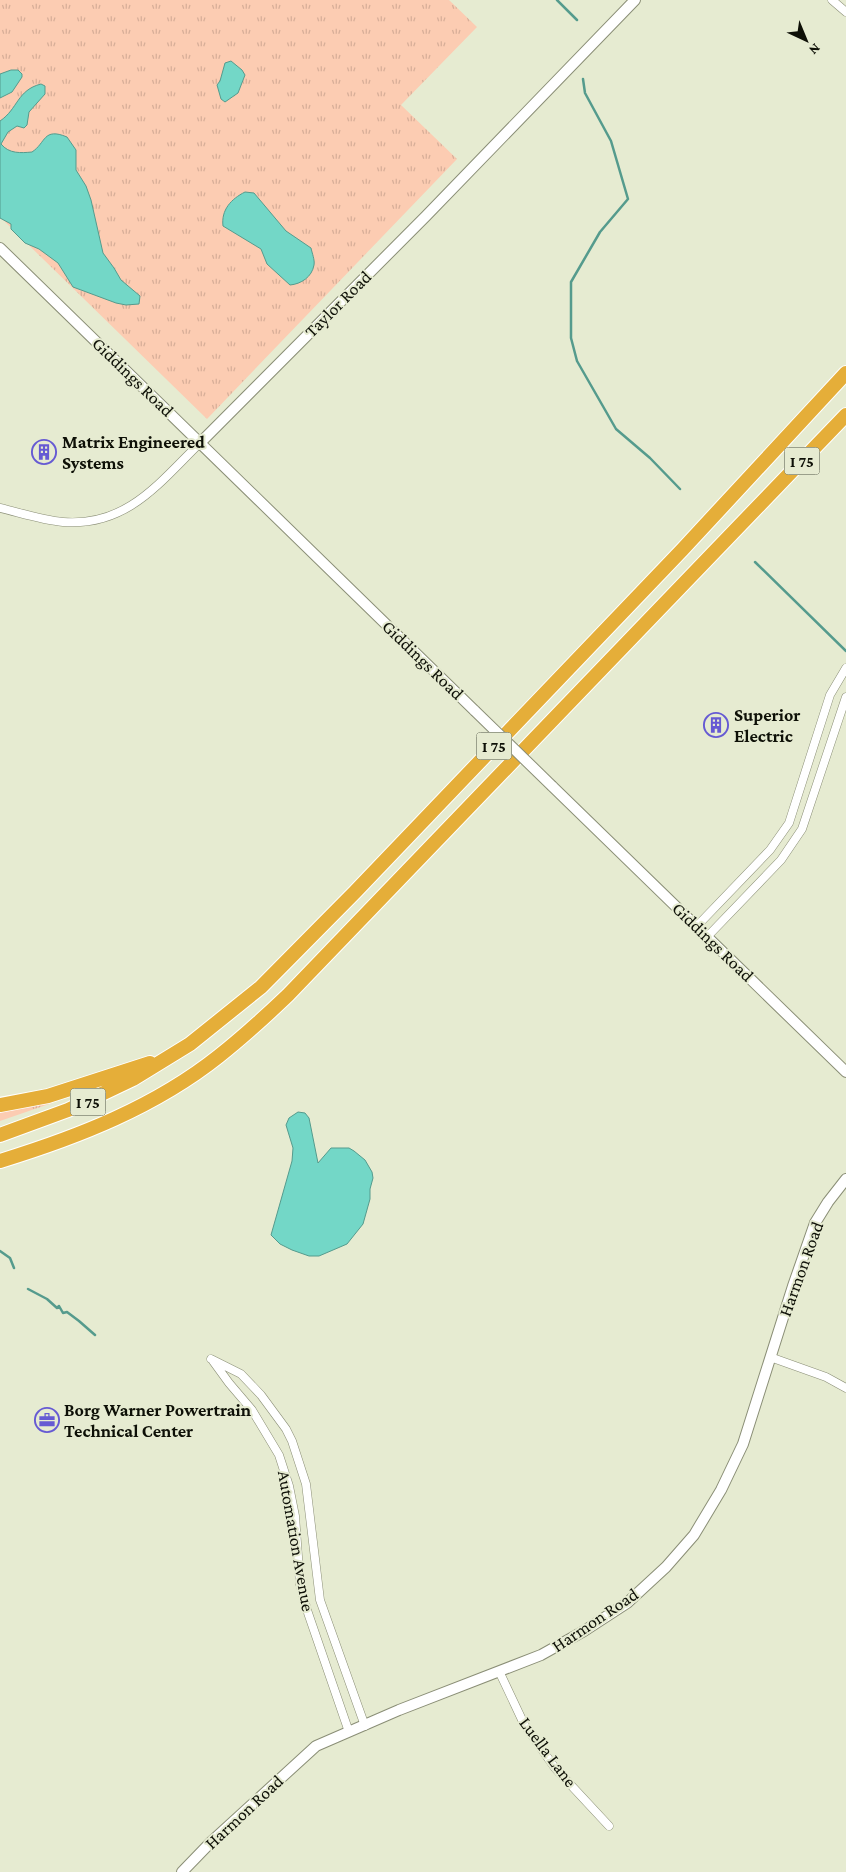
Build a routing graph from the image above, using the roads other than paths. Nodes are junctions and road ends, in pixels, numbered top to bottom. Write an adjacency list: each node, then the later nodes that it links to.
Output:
1 (636, 0): 7 (street, Taylor Road)
2 (832, 0): 3 (street)
3 (846, 12)
4 (0, 248): 7 (street, Giddings Road)
5 (846, 373): 13 (highway, I 75)
6 (846, 415): 17 (highway, I 75)
7 (200, 443): 8 (street, Taylor Road); 11 (street, Giddings Road, bridge)
8 (0, 508)
9 (846, 668): 11 (street)
10 (846, 697): 12 (street)
11 (697, 926): 12 (street, Giddings Road)
12 (707, 937): 14 (street, Giddings Road)
13 (170, 1056): 15 (highway); 16 (highway, I 75)
14 (846, 1072)
15 (0, 1105)
16 (0, 1135)
17 (0, 1161)
18 (846, 1179): 19 (street, Harmon Road)
19 (770, 1357): 20 (street); 21 (street, Harmon Road)
20 (846, 1388)
21 (499, 1672): 22 (street, Harmon Road); 24 (street, Luella Lane)
22 (365, 1726): 23 (street, Harmon Road); 23 (street, Automation Avenue)
23 (350, 1732): 25 (street, Harmon Road)
24 (609, 1826)
25 (182, 1872)

